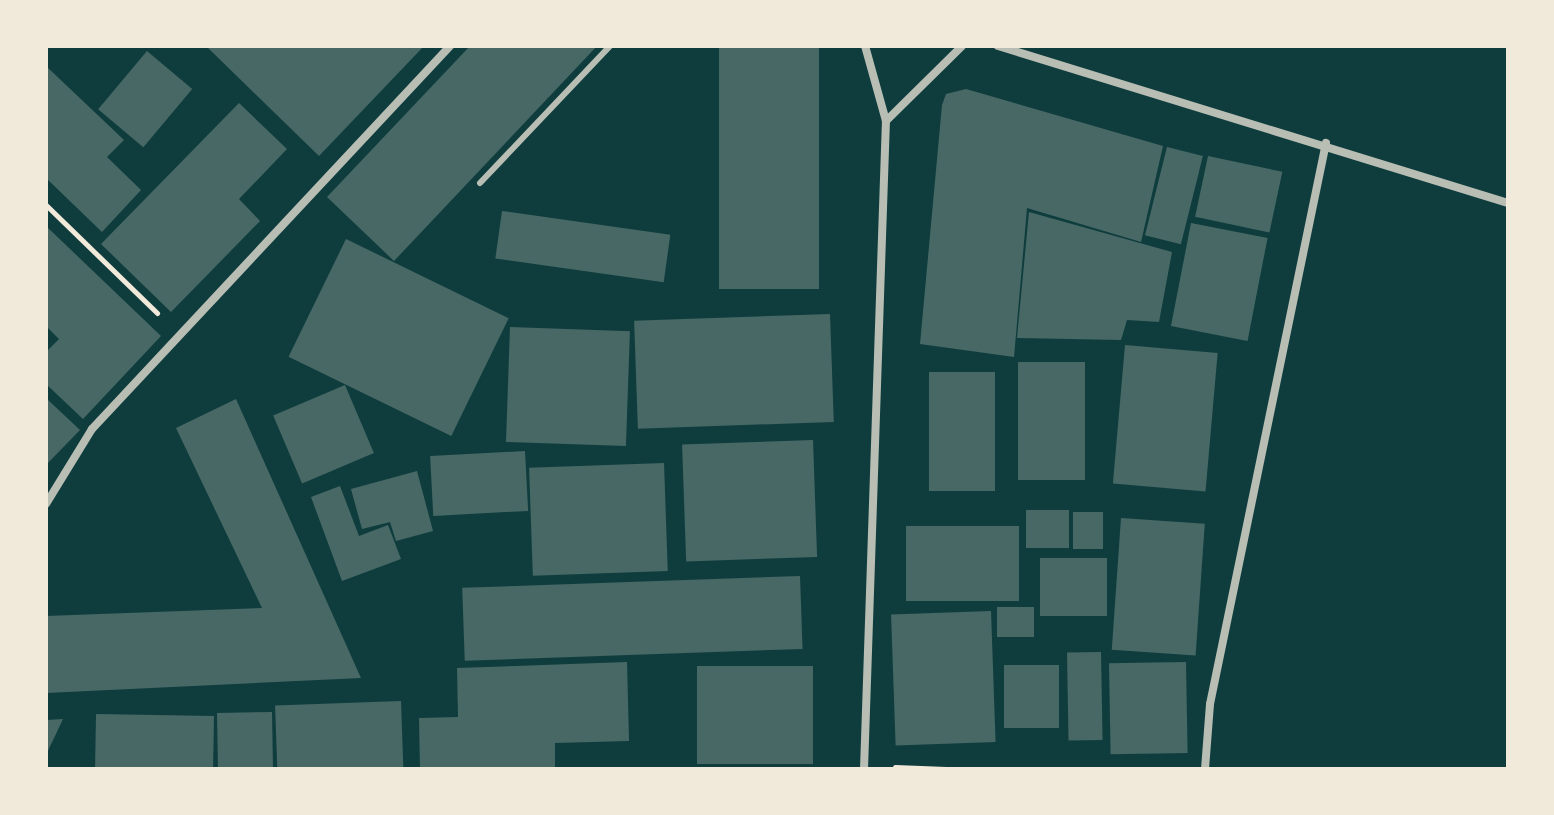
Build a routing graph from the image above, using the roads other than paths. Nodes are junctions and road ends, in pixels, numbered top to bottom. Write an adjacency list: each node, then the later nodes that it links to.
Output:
1 (450, 46): 10 (street)
2 (610, 46): 8 (lane)
3 (865, 46): 6 (street)
4 (962, 46): 6 (street)
5 (998, 46): 7 (street)
6 (886, 121): 11 (street)
7 (1326, 143): 9 (street); 12 (street)
8 (480, 183)
9 (1508, 203)
10 (46, 504)
11 (864, 767)
12 (1205, 769)

